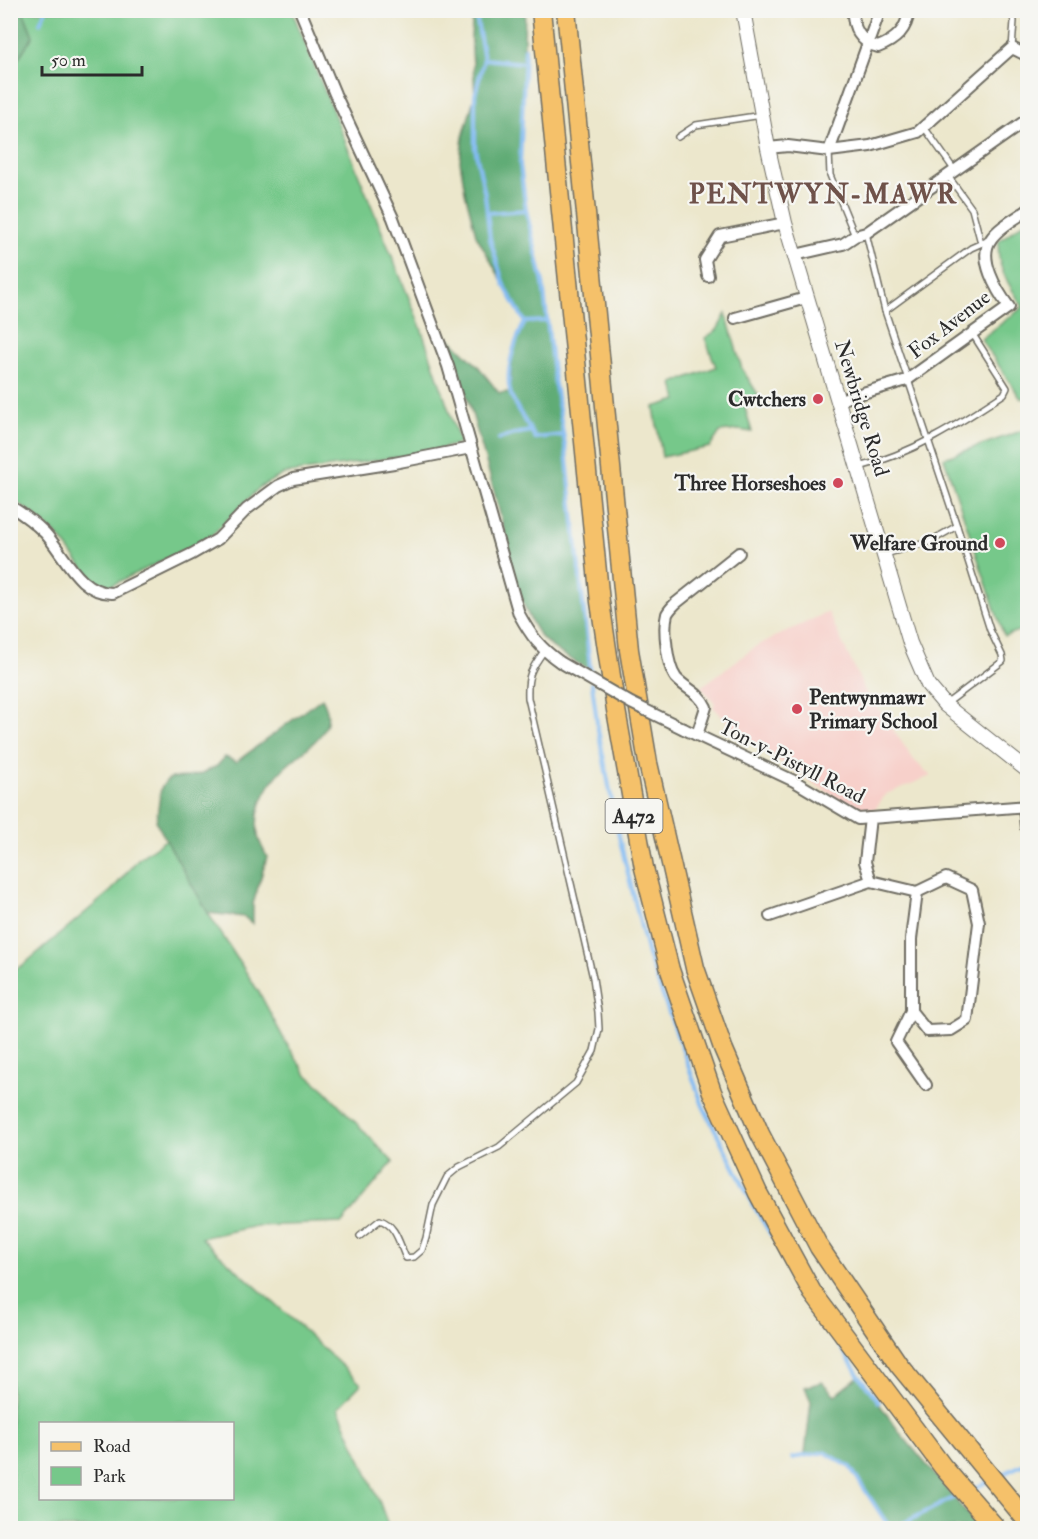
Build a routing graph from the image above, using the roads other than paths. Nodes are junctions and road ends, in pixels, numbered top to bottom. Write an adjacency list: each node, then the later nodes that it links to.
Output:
1 (300, 10): 33 (street, Ton-y-Pistyll Road)
2 (541, 10): 53 (main road, A472)
3 (566, 10): 52 (main road, A472)
4 (743, 10): 12 (street, Newbridge Road)
5 (854, 10): 9 (street)
6 (880, 10): 9 (street)
7 (909, 10): 9 (street)
8 (1011, 10): 10 (lane)
9 (868, 44): 17 (street)
10 (1012, 48): 11 (street); 14 (street)
11 (1028, 56)
12 (762, 115): 15 (lane); 16 (street, Newbridge Road)
13 (1028, 119): 18 (street)
14 (924, 127): 17 (street); 18 (lane)
15 (678, 137)
16 (768, 148): 17 (street); 20 (street, Newbridge Road)
17 (829, 151): 22 (lane)
18 (951, 173): 21 (street); 23 (lane)
19 (1028, 210): 23 (street)
20 (785, 223): 24 (street, Newbridge Road); 25 (street)
21 (866, 233): 22 (street); 27 (lane)
22 (855, 236): 24 (street)
23 (986, 241): 27 (lane); 29 (street, Fox Avenue)
24 (795, 255): 26 (street, Newbridge Road)
25 (708, 276)
26 (806, 298): 28 (street); 31 (street, Newbridge Road)
27 (885, 311): 30 (lane)
28 (735, 318)
29 (972, 333): 30 (street, Fox Avenue); 32 (lane)
30 (907, 380): 31 (street, Fox Avenue); 32 (lane)
31 (839, 400): 34 (street, Newbridge Road)
32 (928, 441): 34 (lane); 36 (lane)
33 (471, 448): 35 (street); 39 (street, Ton-y-Pistyll Road)
34 (858, 467): 38 (street, Newbridge Road)
35 (10, 507)
36 (957, 526): 38 (lane); 40 (lane)
37 (739, 553): 41 (street)
38 (883, 555): 40 (street, Newbridge Road)
39 (544, 651): 41 (street, Ton-y-Pistyll Road, bridge); 51 (lane)
40 (945, 705): 42 (street, Newbridge Road)
41 (697, 735): 44 (street, Ton-y-Pistyll Road)
42 (1028, 771)
43 (1024, 806): 44 (street, Ton-y-Pistyll Road); 45 (lane)
44 (870, 818): 46 (street)
45 (1028, 833)
46 (871, 881): 47 (street); 48 (street)
47 (918, 892): 49 (street); 49 (street)
48 (770, 916)
49 (911, 1011): 50 (street)
50 (926, 1085)
51 (360, 1236)
52 (1028, 1522)
53 (996, 1528)

